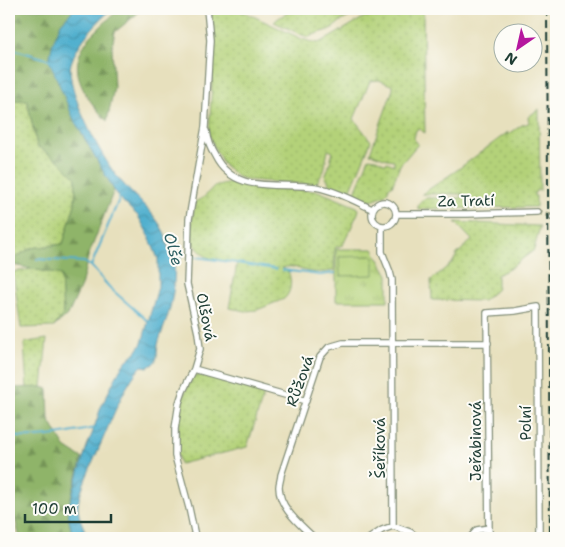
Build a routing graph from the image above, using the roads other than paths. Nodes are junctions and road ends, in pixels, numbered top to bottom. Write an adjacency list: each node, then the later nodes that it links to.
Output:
1 (207, 9): 2 (street, Olšová)
2 (205, 127): 3 (street, Olšová); 10 (street, Olšová)
3 (372, 210): 5 (street); 6 (street)
4 (537, 212): 5 (street, Za Tratí)
5 (396, 214): 6 (street)
6 (382, 226): 8 (street)
7 (538, 307): 9 (street, Jeřabinová); 20 (street, Polní)
8 (392, 343): 9 (street, Růžová); 11 (street, Růžová); 12 (street, Šeříková)
9 (488, 343): 13 (street, Jeřabinová)
10 (194, 369): 11 (street); 14 (street, Olšová)
11 (306, 401): 15 (street, Růžová)
12 (394, 526): 16 (street); 17 (street)
13 (489, 528): 18 (street); 19 (street, Jeřabinová)
14 (194, 536)
15 (314, 538)
16 (370, 538)
17 (418, 538)
18 (470, 538)
19 (489, 538)
20 (539, 538)

